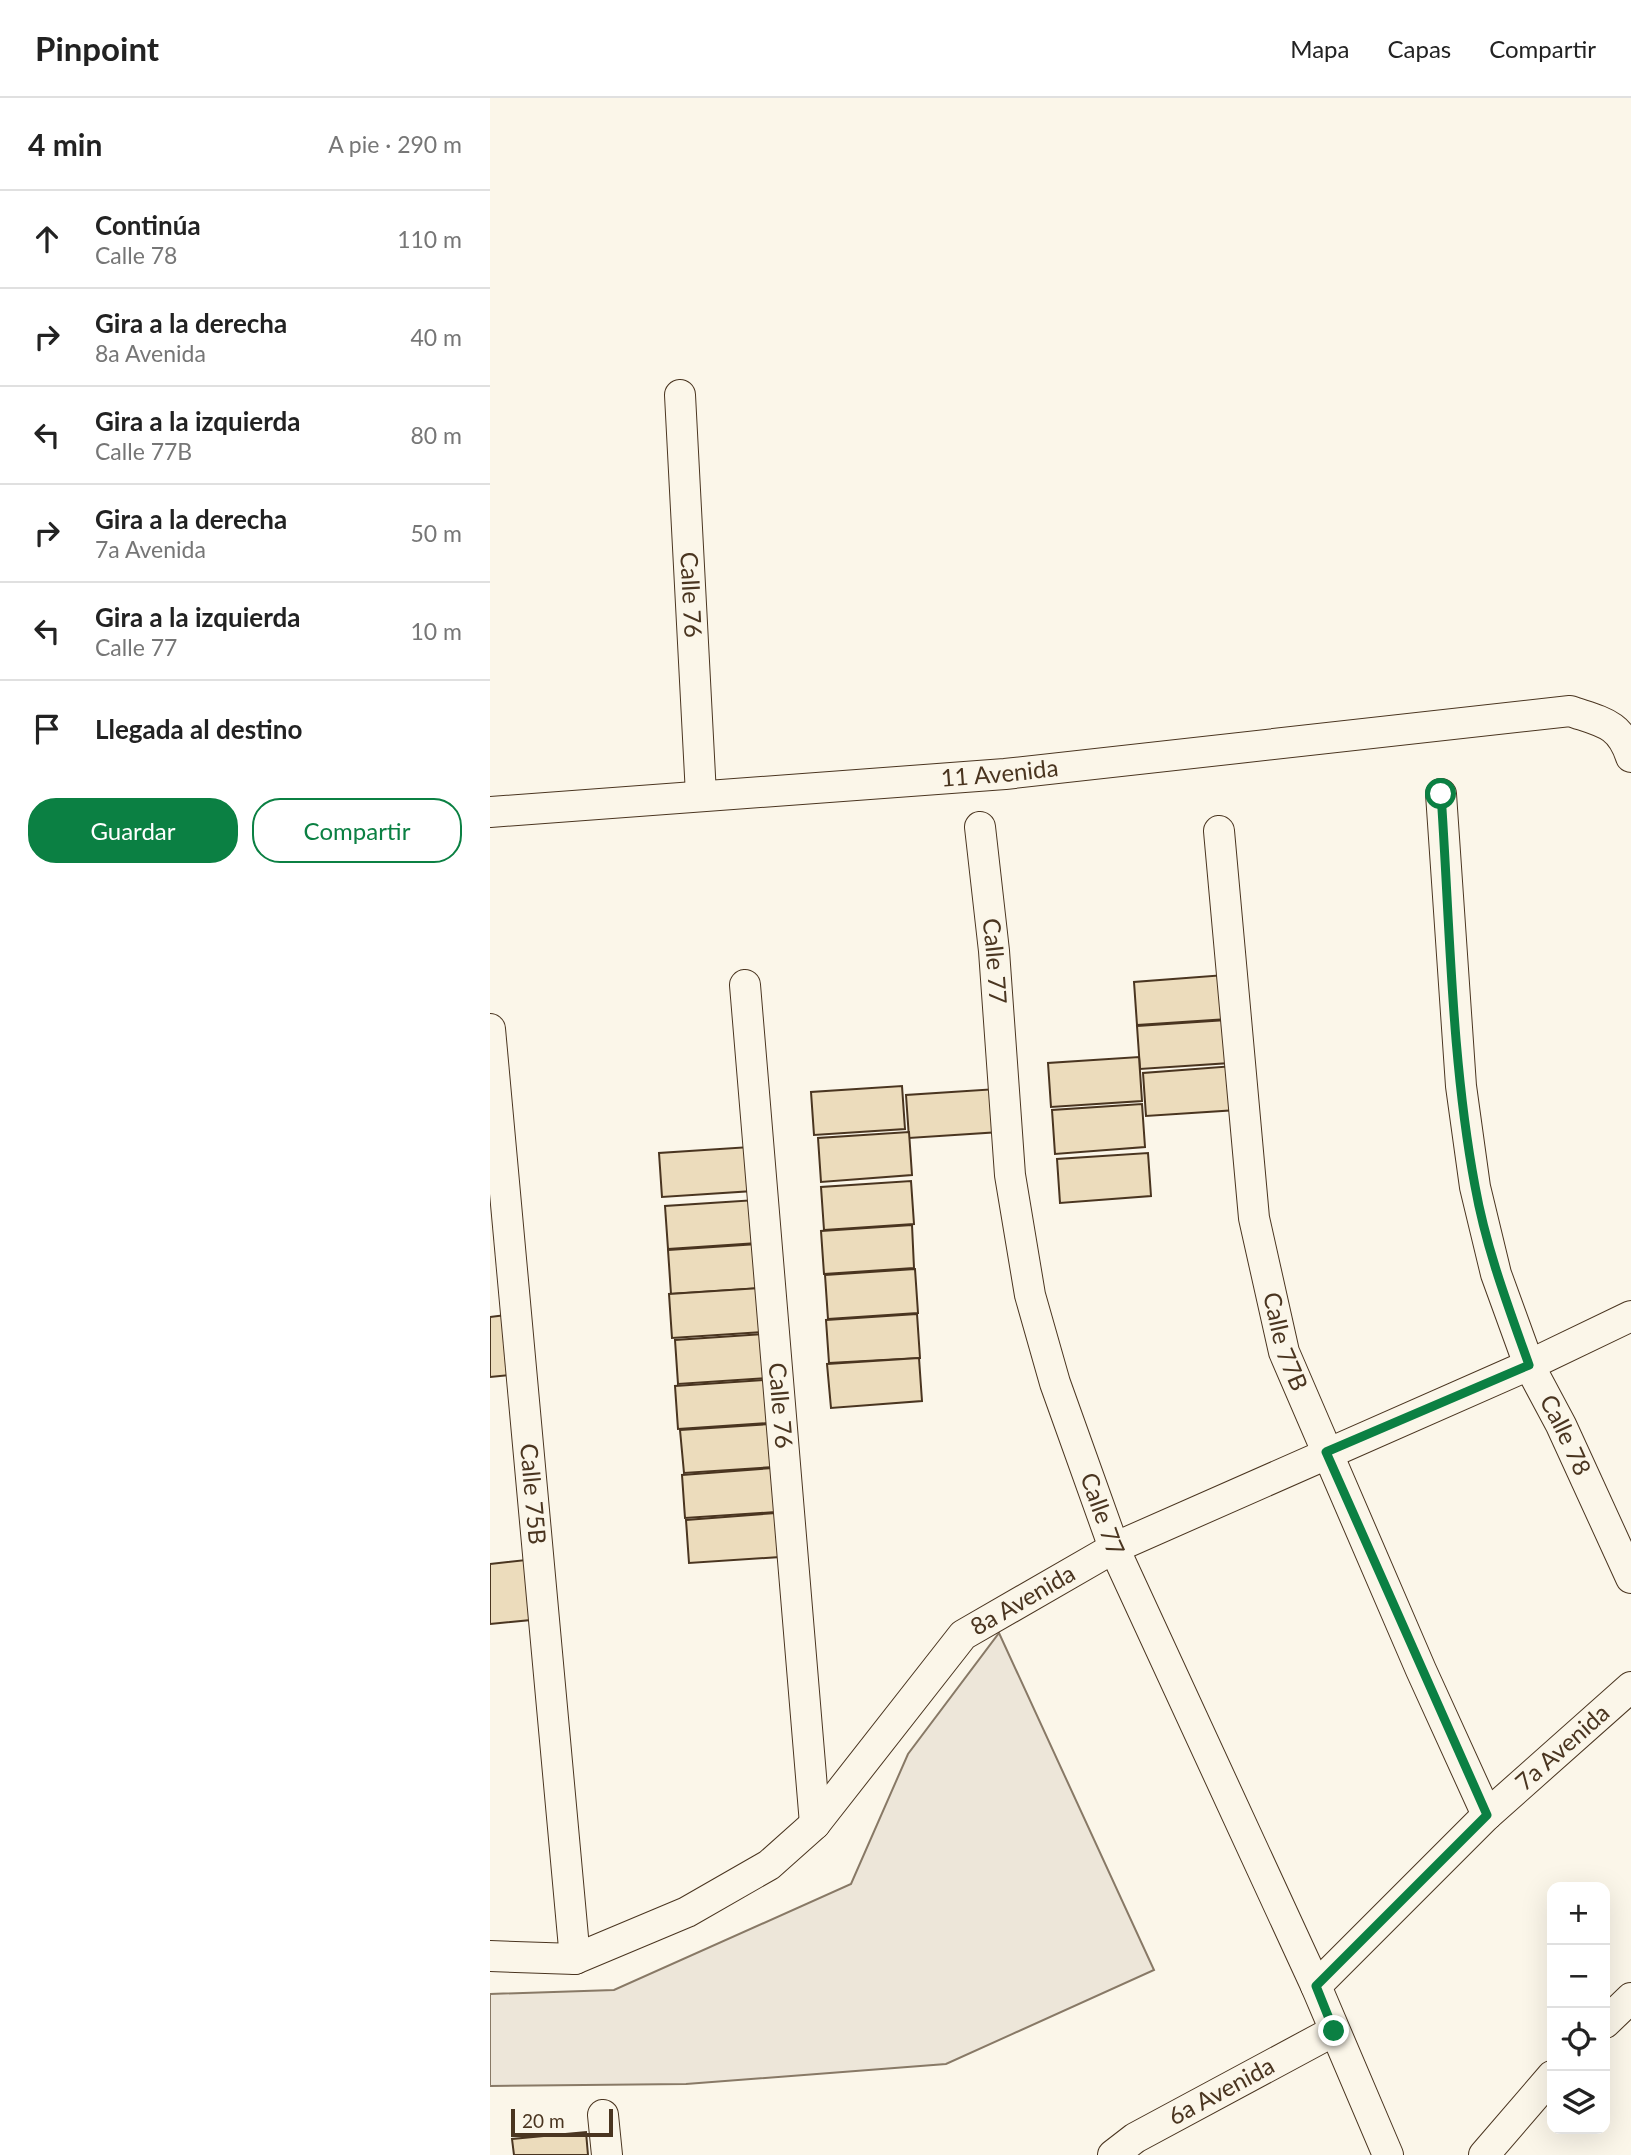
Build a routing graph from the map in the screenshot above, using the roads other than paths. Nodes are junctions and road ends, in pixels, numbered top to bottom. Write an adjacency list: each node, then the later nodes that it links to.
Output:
1 (680, 395): 4 (street, Calle 76)
2 (1631, 757): 4 (street, 11 Avenida)
3 (1441, 794): 11 (street, Calle 78)
4 (701, 795): 5 (street, 11 Avenida)
5 (490, 812)
6 (980, 827): 13 (street, Calle 77)
7 (1219, 831): 12 (street, Calle 77B)
8 (745, 985): 17 (street, Calle 76)
9 (490, 1029): 19 (street, Calle 75B)
10 (1631, 1316): 11 (street, 8a Avenida)
11 (1529, 1365): 12 (street, 8a Avenida); 14 (street, Calle 78)
12 (1326, 1452): 13 (street, 8a Avenida); 16 (street, Calle 77B)
13 (1114, 1548): 17 (street, 8a Avenida); 20 (street, Calle 77)
14 (1631, 1578)
15 (1631, 1687): 16 (street, 7a Avenida)
16 (1487, 1815): 20 (street, 7a Avenida)
17 (815, 1824): 19 (street, 8a Avenida)
18 (490, 1956): 19 (street, 8a Avenida)
19 (575, 1959)
20 (1316, 1986): 23 (street, Calle 77)
21 (1631, 1998): 22 (street)
22 (1610, 2017)
23 (1334, 2031): 27 (street, 6a Avenida); 28 (street, Calle 77)
24 (1547, 2082): 29 (street)
25 (603, 2115): 26 (street)
26 (607, 2155)
27 (1113, 2155)
28 (1388, 2155)
29 (1484, 2155)

